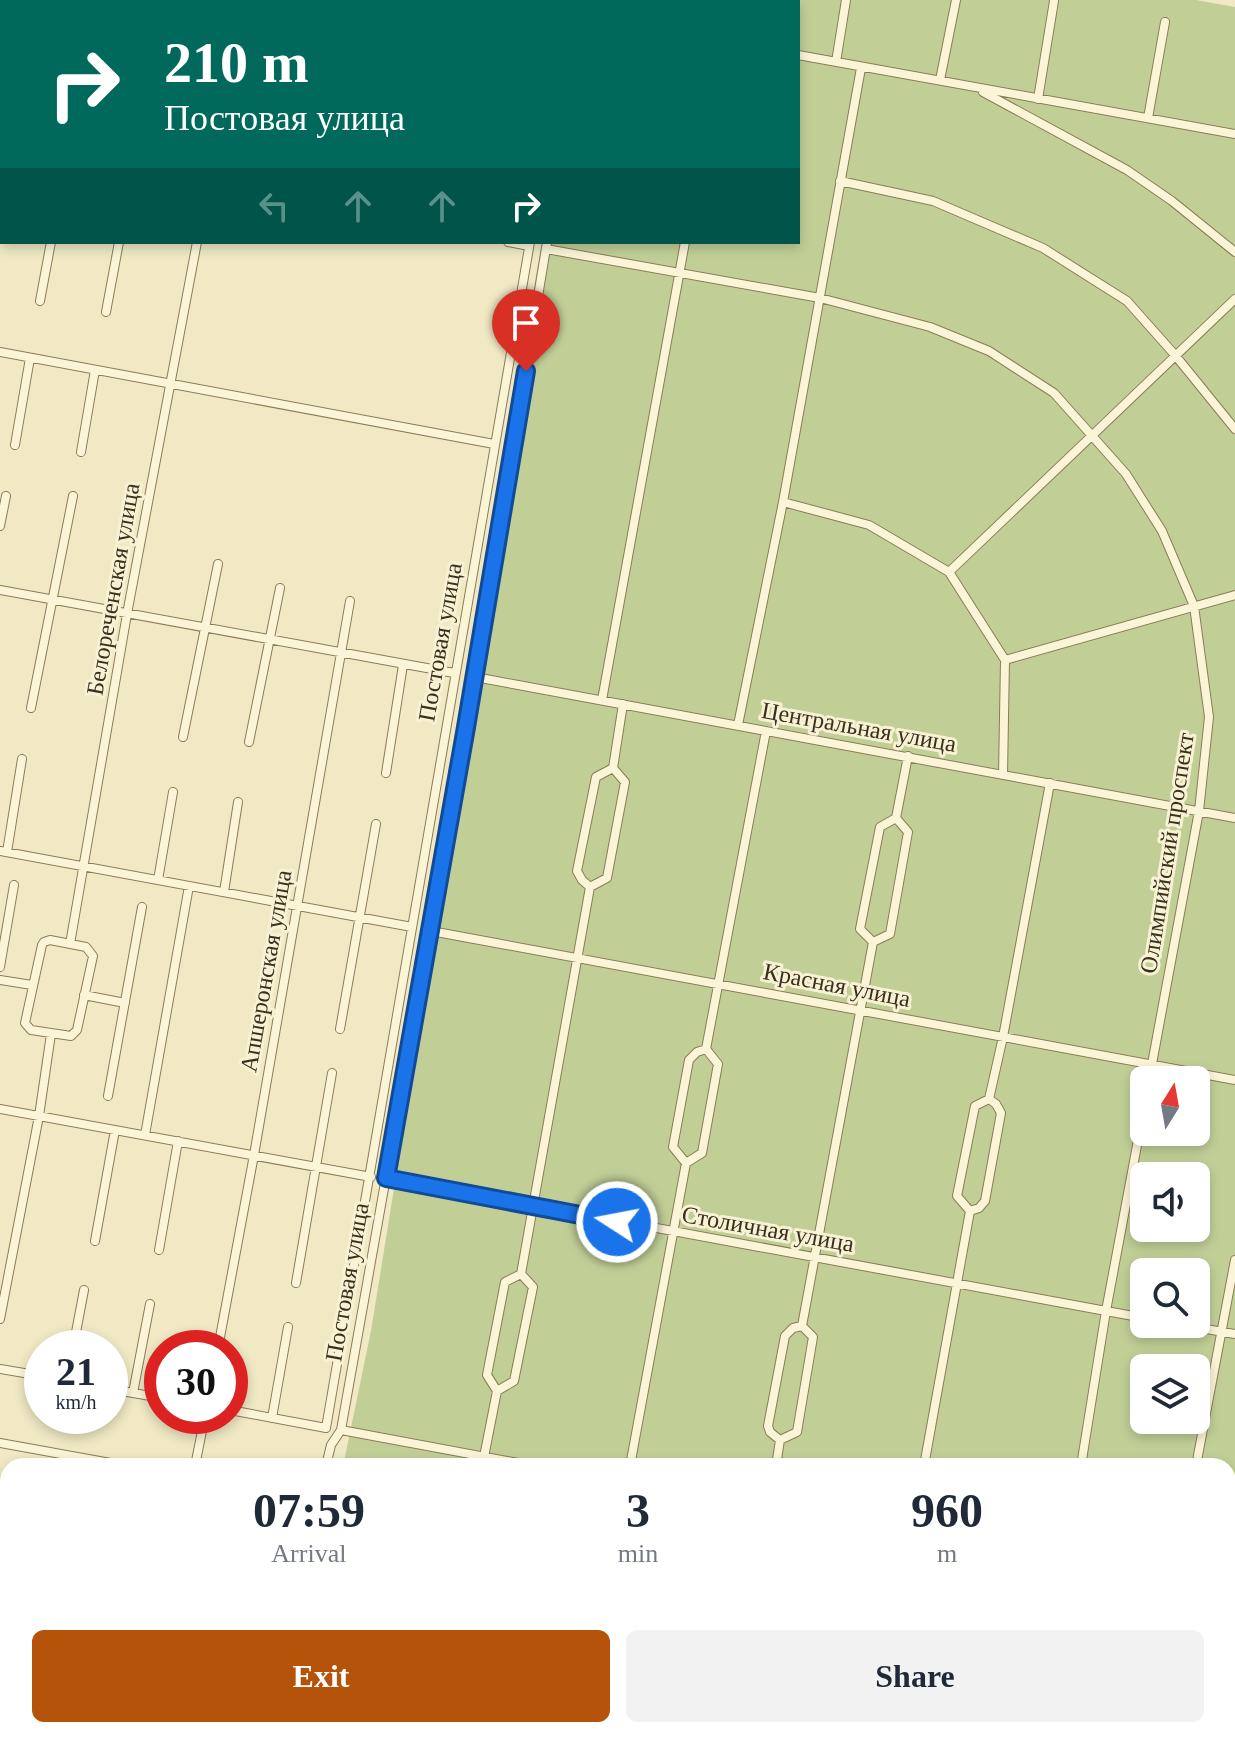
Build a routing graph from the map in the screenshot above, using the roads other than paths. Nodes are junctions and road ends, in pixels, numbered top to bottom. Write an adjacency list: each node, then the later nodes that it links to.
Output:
1 (846, 0): 6 (street)
2 (956, 0): 8 (street)
3 (1054, 1): 10 (street)
4 (1165, 22): 11 (street)
5 (800, 55): 6 (street)
6 (836, 62): 7 (street)
7 (861, 68): 8 (street); 13 (street)
8 (940, 80): 9 (street)
9 (975, 87): 10 (street); 20 (street)
10 (1038, 99): 11 (street)
11 (1148, 118): 12 (street)
12 (1235, 134)
13 (840, 181): 22 (street); 27 (street)
14 (51, 244): 24 (street)
15 (119, 244): 25 (street)
16 (197, 244): 30 (street, Белореченская улица)
17 (530, 244): 33 (street, Постовая улица)
18 (685, 244): 21 (street)
19 (547, 246): 21 (street, Олимпийский проспект); 55 (street, Постовая улица)
20 (1235, 252)
21 (679, 274): 22 (street, Олимпийский проспект); 56 (street)
22 (820, 298): 32 (street, Олимпийский проспект); 38 (street)
23 (1235, 299): 27 (street)
24 (40, 301)
25 (106, 312)
26 (0, 352): 28 (street)
27 (1175, 355): 31 (street); 32 (street)
28 (30, 358): 29 (street); 34 (street)
29 (95, 370): 30 (street); 35 (street)
30 (171, 385): 33 (street); 48 (street, Белореченская улица)
31 (1235, 429)
32 (1093, 437): 41 (street); 47 (street, Олимпийский проспект)
33 (494, 444): 54 (street, Постовая улица)
34 (15, 445)
35 (81, 452)
36 (6, 496): 39 (street)
37 (73, 496): 45 (street)
38 (783, 502): 41 (street); 59 (street)
39 (0, 526)
40 (218, 564): 49 (street)
41 (949, 572): 52 (street)
42 (280, 588): 50 (street)
43 (0, 590): 45 (street)
44 (1235, 595): 47 (street)
45 (52, 599): 48 (street); 58 (street)
46 (350, 601): 51 (street, Апшеронская улица)
47 (1194, 606): 52 (street); 71 (street, Олимпийский проспект)
48 (127, 614): 49 (street); 76 (street, Белореченская улица)
49 (206, 628): 50 (street); 61 (street)
50 (271, 641): 51 (street); 62 (street)
51 (341, 654): 53 (street); 82 (street, Апшеронская улица)
52 (1005, 660): 67 (street)
53 (403, 665): 54 (street); 66 (street)
54 (454, 673): 85 (street, Постовая улица)
55 (475, 677): 56 (street, Центральная улица); 86 (street, Постовая улица)
56 (602, 700): 57 (street, Центральная улица)
57 (623, 704): 59 (street, Центральная улица); 65 (street)
58 (31, 708)
59 (738, 725): 60 (street, Центральная улица)
60 (766, 731): 63 (street, Центральная улица); 92 (street)
61 (183, 737)
62 (249, 742)
63 (908, 756): 67 (street, Центральная улица); 72 (street)
64 (22, 759): 75 (street)
65 (613, 768): 80 (street); 80 (street)
66 (386, 773)
67 (1003, 775): 68 (street, Центральная улица)
68 (1050, 783): 71 (street, Центральная улица); 99 (street)
69 (173, 792): 77 (street)
70 (238, 802): 81 (street)
71 (1199, 811): 73 (street, Центральная улица); 101 (street, Олимпийский проспект)
72 (896, 818): 87 (street); 87 (street)
73 (1235, 818)
74 (376, 824): 84 (street)
75 (3, 851): 76 (street)
76 (83, 866): 77 (street); 88 (street, Белореченская улица)
77 (158, 880): 79 (street)
78 (14, 885): 90 (street)
79 (189, 886): 81 (street); 109 (street)
80 (590, 887): 89 (street)
81 (224, 892): 82 (street)
82 (298, 906): 84 (street); 112 (street, Апшеронская улица)
83 (142, 907): 95 (street)
84 (359, 917): 85 (street); 97 (street)
85 (412, 927): 115 (street, Постовая улица)
86 (431, 931): 89 (street, Красная улица); 116 (street, Постовая улица)
87 (873, 942): 96 (street)
88 (70, 944): 93 (street); 94 (street)
89 (578, 958): 92 (street, Красная улица); 117 (street)
90 (0, 967)
91 (0, 980): 93 (street)
92 (720, 982): 96 (street, Красная улица); 100 (street)
93 (32, 985): 98 (street)
94 (84, 995): 95 (street); 98 (street)
95 (125, 1003): 104 (street)
96 (861, 1010): 99 (street, Красная улица); 122 (street)
97 (340, 1029)
98 (51, 1034): 107 (street)
99 (1003, 1037): 101 (street, Красная улица); 105 (street)
100 (706, 1049): 113 (street); 113 (street)
101 (1152, 1064): 103 (street, Красная улица)
102 (332, 1073): 114 (street)
103 (1235, 1080)
104 (108, 1096)
105 (989, 1099): 118 (street); 118 (street)
106 (0, 1109): 107 (street)
107 (39, 1116): 108 (street); 131 (street)
108 (115, 1130): 109 (street); 120 (street)
109 (145, 1135): 110 (street)
110 (178, 1141): 112 (street); 121 (street)
111 (1137, 1146): 129 (street)
112 (254, 1155): 114 (street); 135 (street, Апшеронская улица)
113 (686, 1163): 119 (street)
114 (315, 1167): 115 (street); 125 (street)
115 (371, 1177): 146 (street, Постовая улица)
116 (386, 1178): 117 (street, Столичная улица); 147 (street, Постовая улица)
117 (533, 1206): 119 (street, Столичная улица); 124 (street)
118 (970, 1211): 126 (street)
119 (674, 1232): 122 (street, Столичная улица); 156 (street)
120 (95, 1241)
121 (159, 1250)
122 (814, 1257): 126 (street, Столичная улица); 132 (street)
123 (1235, 1260): 137 (street)
124 (521, 1274): 141 (street); 141 (street)
125 (296, 1283)
126 (956, 1283): 129 (street, Столичная улица); 158 (street)
127 (84, 1290): 134 (street)
128 (150, 1304): 143 (street)
129 (1106, 1311): 130 (street, Столичная улица); 159 (street)
130 (1130, 1315)
131 (0, 1319)
132 (802, 1326): 149 (street); 149 (street)
133 (288, 1327): 146 (street)
134 (76, 1330)
135 (221, 1330)
136 (1210, 1330): 137 (street)
137 (1221, 1332): 138 (street); 160 (street)
138 (1235, 1334)
139 (0, 1369): 140 (street)
140 (24, 1373)
141 (497, 1391): 151 (street)
142 (128, 1392): 143 (street)
143 (133, 1393): 144 (street)
144 (144, 1395)
145 (248, 1413): 146 (street)
146 (272, 1418)
147 (341, 1430): 151 (street); 154 (street, Постовая улица)
148 (201, 1434): 153 (street)
149 (780, 1440): 157 (street)
150 (0, 1443): 152 (street)
151 (484, 1457): 155 (street)
152 (83, 1458)
153 (197, 1458)
154 (328, 1458)
155 (490, 1458)
156 (632, 1458)
157 (777, 1458)
158 (925, 1458)
159 (1082, 1458)
160 (1197, 1458)

